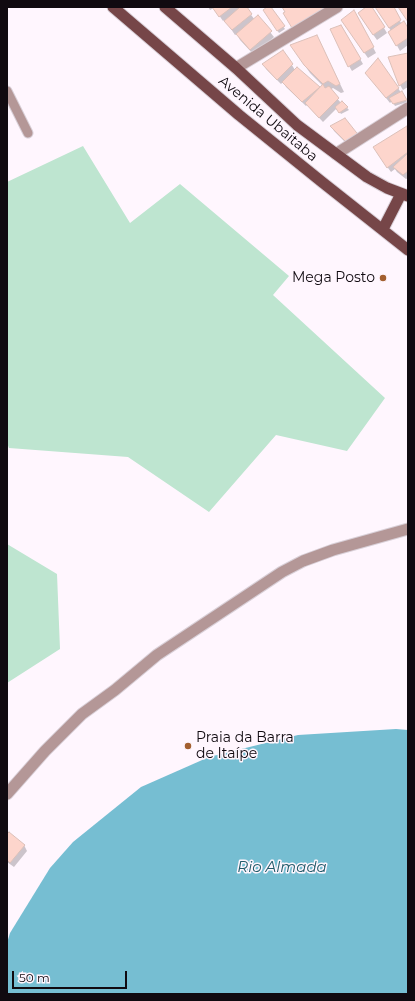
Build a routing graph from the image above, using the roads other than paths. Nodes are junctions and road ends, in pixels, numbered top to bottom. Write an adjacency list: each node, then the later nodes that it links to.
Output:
1 (113, 7): 10 (main road, Avenida Ubaitaba)
2 (165, 7): 4 (main road, Avenida Ubaitaba)
3 (337, 7): 4 (street)
4 (236, 68): 8 (main road, Avenida Ubaitaba)
5 (7, 91): 7 (lane)
6 (408, 108): 8 (street)
7 (28, 133)
8 (336, 154): 9 (main road, Avenida Ubaitaba)
9 (405, 195): 10 (main road)
10 (383, 229): 11 (main road, Avenida Ubaitaba)
11 (408, 250)
12 (408, 529): 13 (street)
13 (7, 794)

